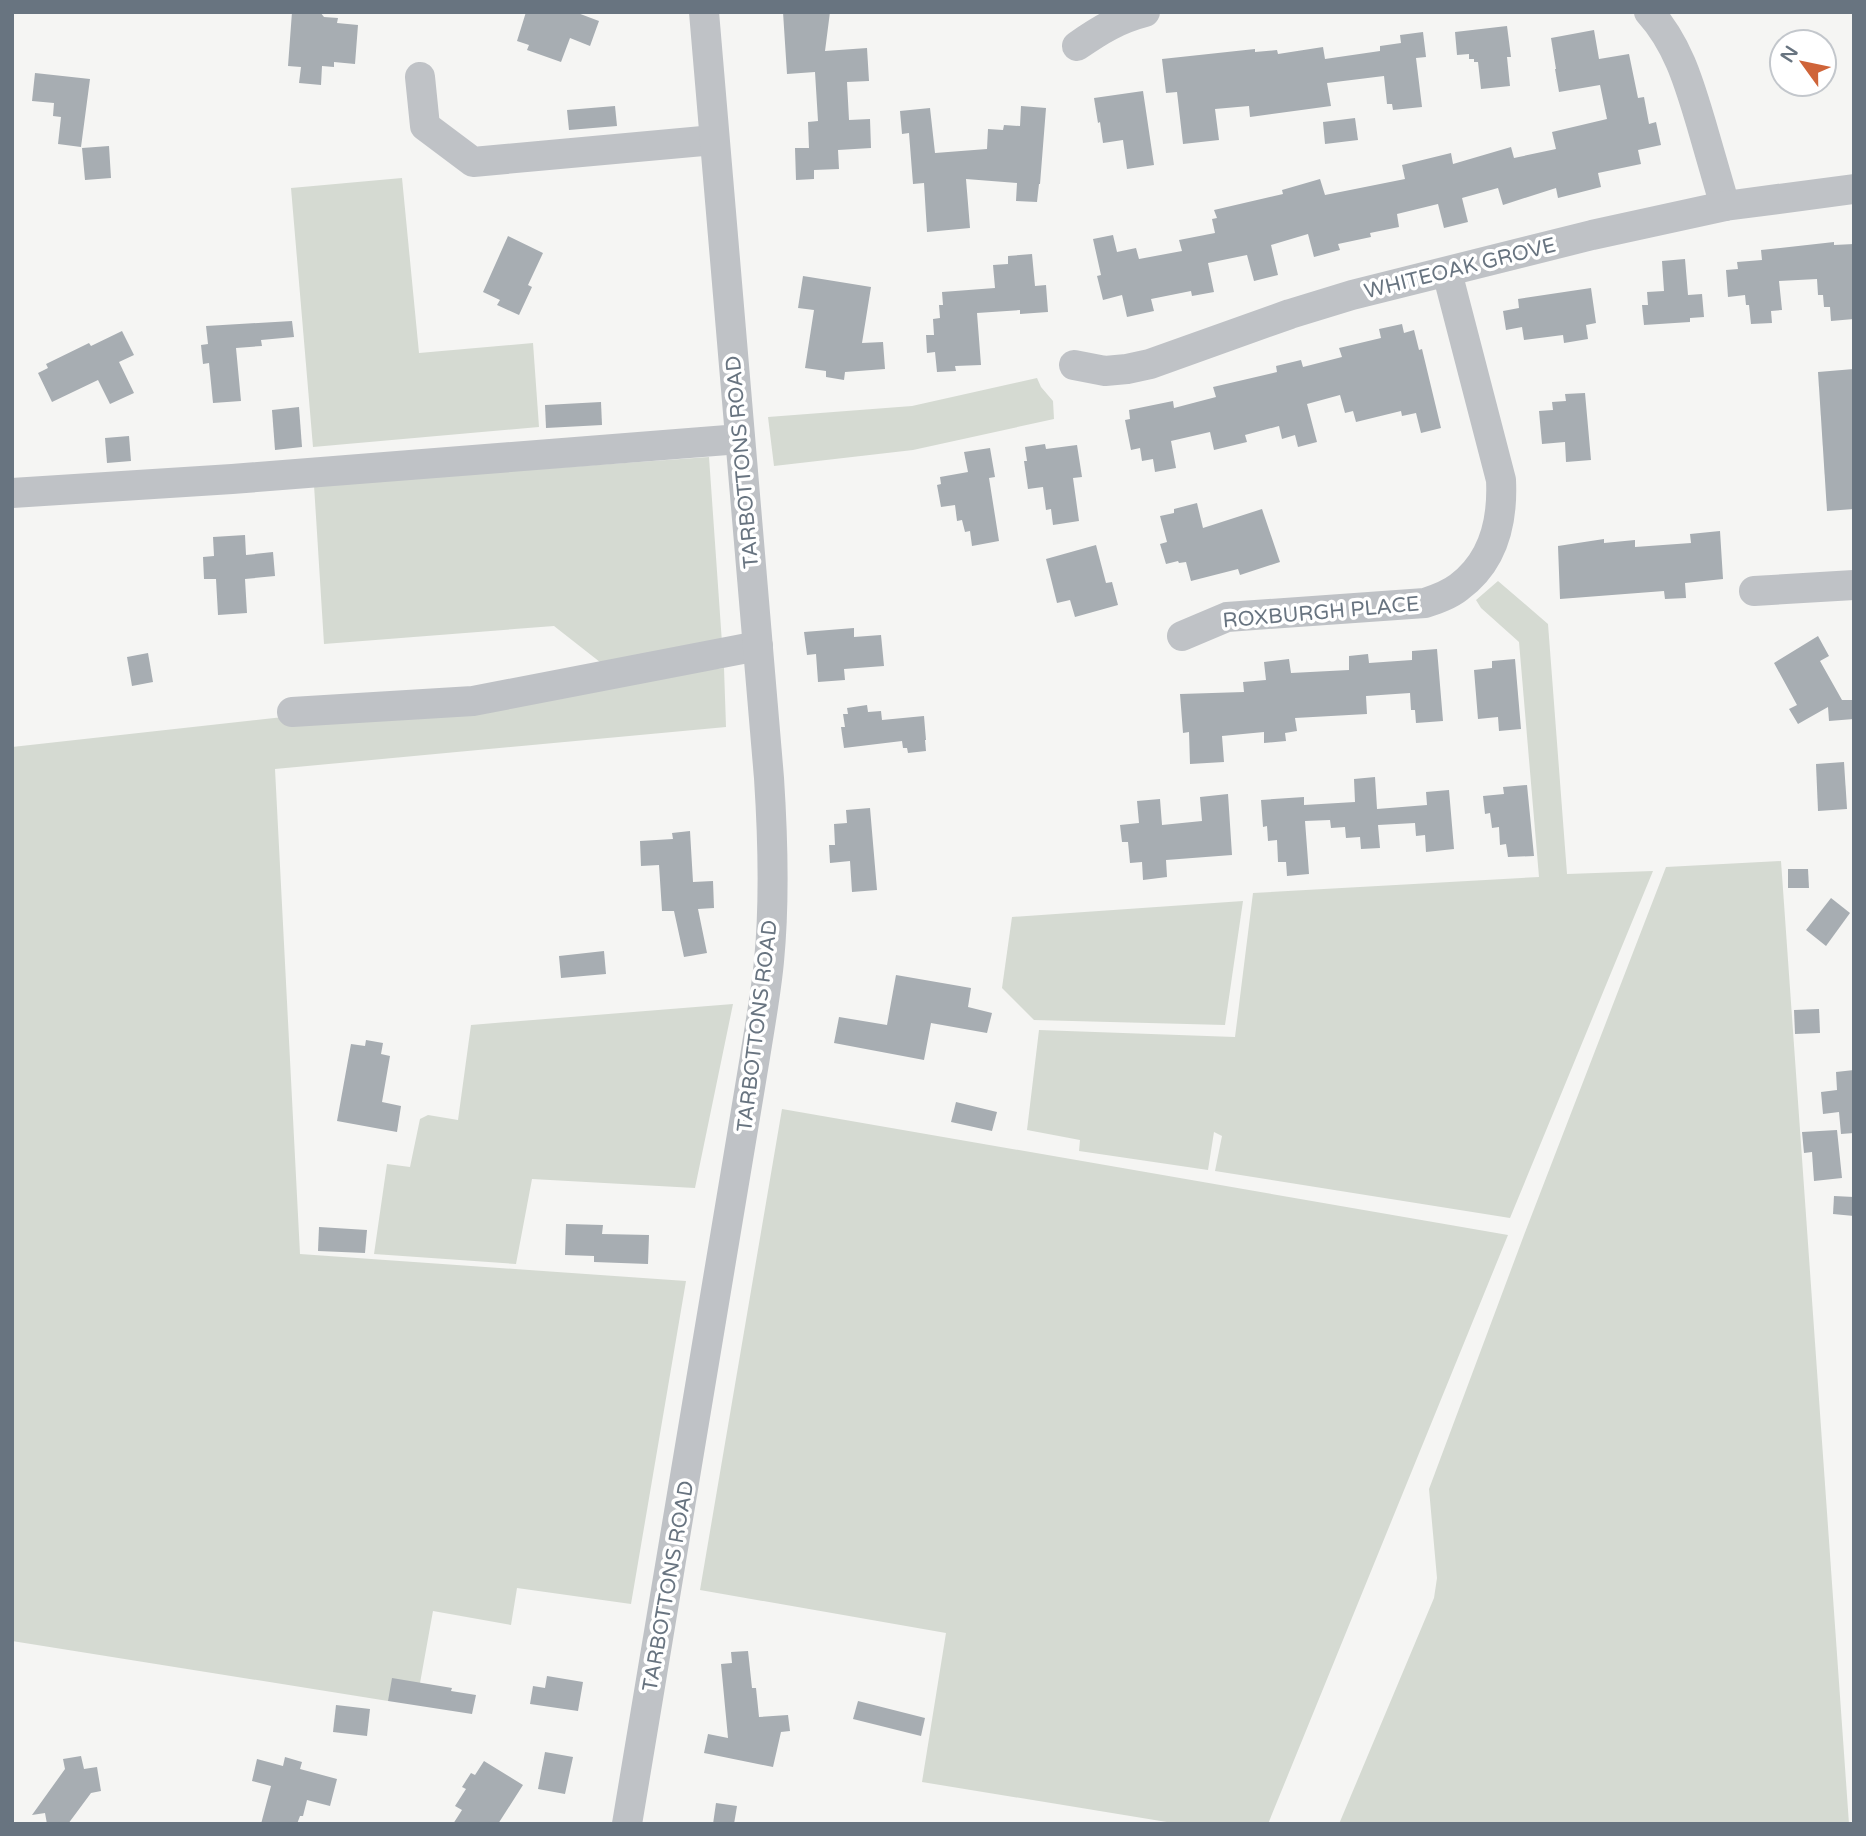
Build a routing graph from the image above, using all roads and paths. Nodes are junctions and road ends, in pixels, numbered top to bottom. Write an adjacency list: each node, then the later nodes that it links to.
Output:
1 (704, 12): 6 (street, TARBOTTONS ROAD)
2 (1146, 12): 4 (street)
3 (1649, 12): 8 (street)
4 (1077, 46)
5 (420, 76): 6 (street)
6 (714, 139): 11 (street, TARBOTTONS ROAD)
7 (1854, 189): 8 (street, WHITEOAK GROVE)
8 (1726, 206): 9 (street, WHITEOAK GROVE)
9 (1447, 271): 10 (street, WHITEOAK GROVE); 15 (street, ROXBURGH PLACE)
10 (1074, 365)
11 (740, 439): 12 (street); 16 (street, TARBOTTONS ROAD)
12 (12, 493)
13 (1854, 585): 14 (street)
14 (1755, 591)
15 (1182, 636)
16 (758, 646): 17 (street); 18 (street, TARBOTTONS ROAD)
17 (292, 712)
18 (628, 1824)

